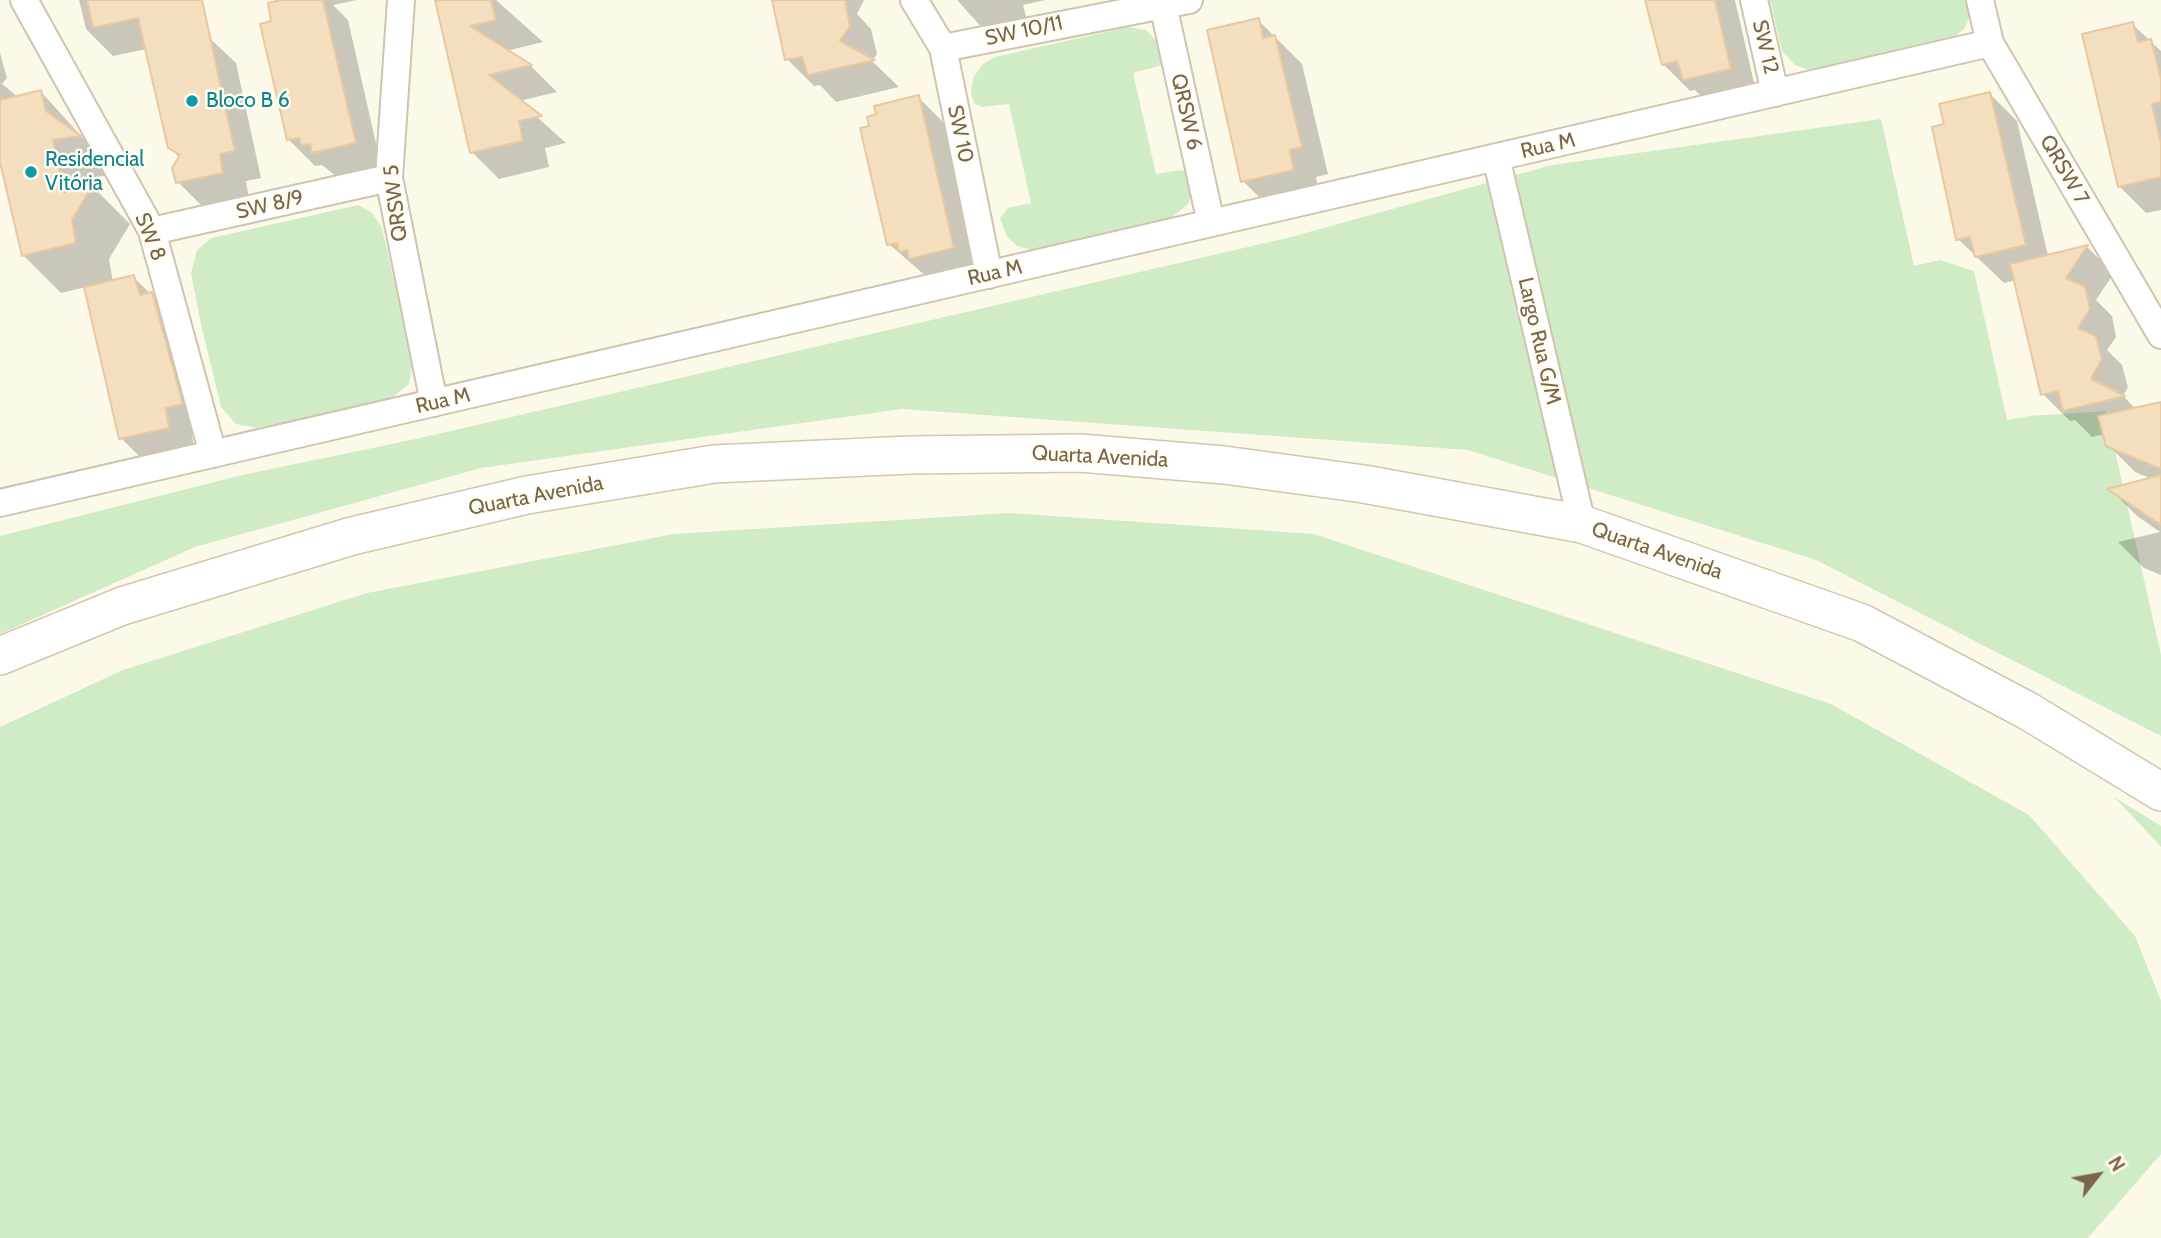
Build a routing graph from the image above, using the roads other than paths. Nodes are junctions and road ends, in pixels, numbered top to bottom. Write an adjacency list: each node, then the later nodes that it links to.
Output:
1 (24, 0): 14 (street, SW 8)
2 (401, 0): 12 (street, QRSW 5)
3 (914, 0): 9 (street, SW 10)
4 (1189, 0): 7 (street, SW 10/11)
5 (1754, 0): 10 (street, SW 12)
6 (1980, 0): 8 (street, QRSW 7)
7 (1162, 1): 9 (street, SW 10/11); 13 (street, QRSW 6)
8 (1990, 43): 10 (street, Rua M); 16 (street, QRSW 7)
9 (943, 48): 15 (street, SW 10)
10 (1776, 93): 11 (street, Rua M)
11 (1496, 158): 13 (street, Rua M); 20 (street, Largo Rua G/M)
12 (389, 178): 14 (street, SW 8/9); 17 (street, QRSW 5)
13 (1211, 223): 15 (street, Rua M)
14 (152, 231): 18 (street, SW 8)
15 (989, 275): 17 (street, Rua M)
16 (2161, 335)
17 (434, 403): 18 (street, Rua M)
18 (213, 454): 19 (street, Rua M)
19 (0, 503)
20 (1582, 524): 21 (main road, Quarta Avenida); 22 (main road, Quarta Avenida)
21 (0, 656)
22 (2161, 792)

